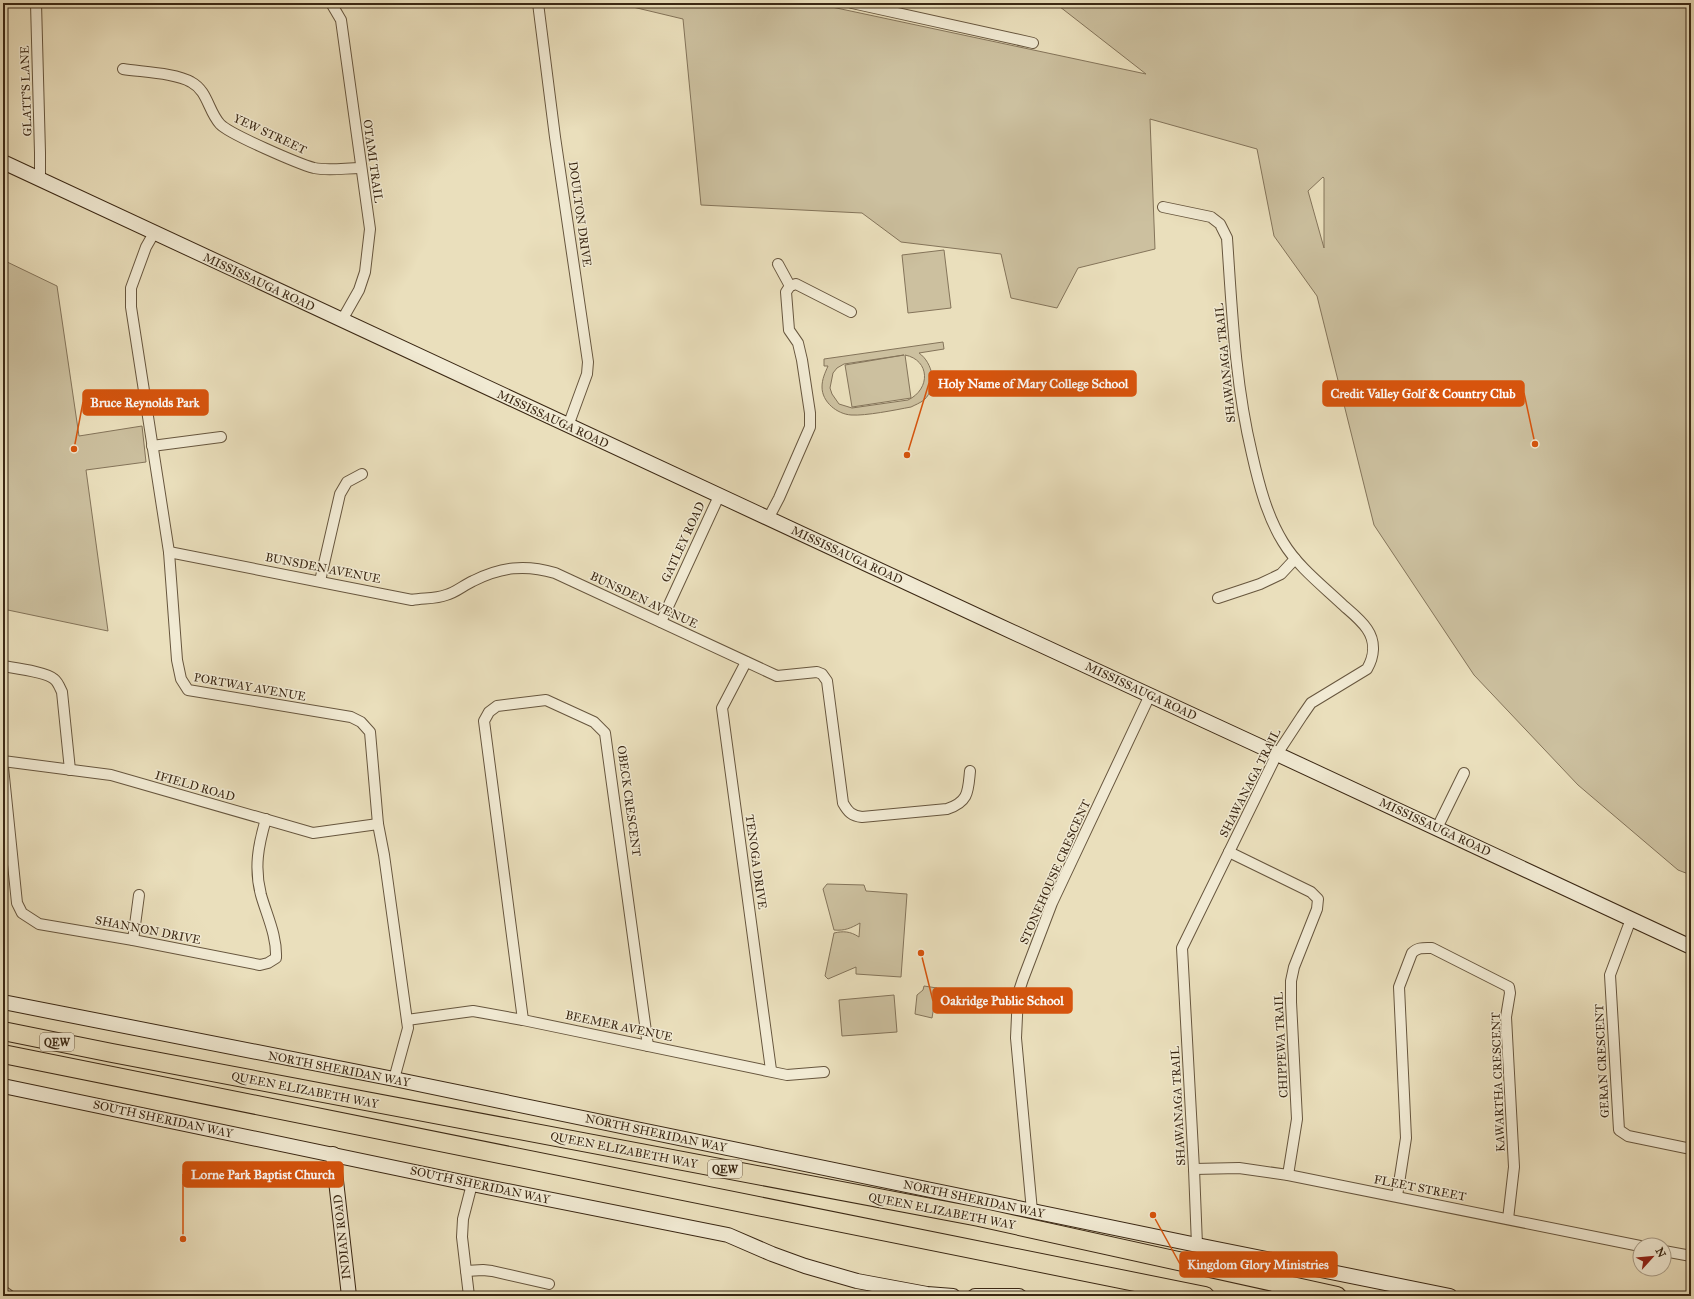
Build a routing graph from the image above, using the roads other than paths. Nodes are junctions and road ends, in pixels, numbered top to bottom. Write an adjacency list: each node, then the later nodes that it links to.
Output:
1 (36, 3): 9 (street, GLATT'S LANE)
2 (331, 3): 8 (street, OTAMI TRAIL)
3 (538, 3): 16 (street, DOULTON DRIVE)
4 (852, 3): 5 (street)
5 (1033, 43)
6 (123, 69): 8 (street, YEW STREET)
7 (3, 162): 9 (street, MISSISSAUGA ROAD)
8 (360, 168): 15 (street, OTAMI TRAIL)
9 (40, 179): 11 (street, MISSISSAUGA ROAD)
10 (1163, 207): 23 (street, SHAWANAGA TRAIL)
11 (154, 233): 15 (street, MISSISSAUGA ROAD); 18 (street, PORTWAY AVENUE)
12 (778, 264): 13 (street)
13 (790, 286): 14 (street); 21 (street)
14 (851, 312)
15 (342, 320): 16 (street, MISSISSAUGA ROAD)
16 (568, 426): 20 (street, MISSISSAUGA ROAD)
17 (221, 436): 18 (street)
18 (152, 446): 22 (street, PORTWAY AVENUE)
19 (362, 474): 24 (street)
20 (719, 496): 21 (street, MISSISSAUGA ROAD); 26 (street, GATLEY ROAD)
21 (768, 518): 29 (street, MISSISSAUGA ROAD)
22 (169, 552): 24 (street, BUNSDEN AVENUE); 37 (street, PORTWAY AVENUE)
23 (1295, 559): 25 (street); 30 (street, SHAWANAGA TRAIL)
24 (320, 581): 26 (street, BUNSDEN AVENUE)
25 (1218, 598)
26 (661, 622): 27 (street, BUNSDEN AVENUE)
27 (746, 662): 34 (street, BUNSDEN AVENUE); 50 (street, TENOGA DRIVE)
28 (3, 666): 33 (street)
29 (1150, 695): 30 (street, MISSISSAUGA ROAD); 60 (street, STONEHOUSE CRESCENT)
30 (1278, 754): 38 (street, MISSISSAUGA ROAD); 39 (street, SHAWANAGA TRAIL)
31 (3, 761): 33 (street, IFIELD ROAD)
32 (3, 767): 42 (street, SHANNON DRIVE)
33 (70, 770): 36 (street, IFIELD ROAD)
34 (970, 771)
35 (1464, 773): 38 (street)
36 (266, 819): 37 (street, IFIELD ROAD); 42 (street, SHANNON DRIVE)
37 (378, 824): 45 (street, PORTWAY AVENUE)
38 (1437, 828): 41 (street, MISSISSAUGA ROAD)
39 (1229, 852): 56 (street, SHAWANAGA TRAIL); 57 (street, CHIPPEWA TRAIL)
40 (138, 895): 42 (street)
41 (1631, 919): 43 (street, MISSISSAUGA ROAD); 54 (street, GERAN CRESCENT)
42 (133, 940)
43 (1691, 947)
44 (3, 1002): 52 (street, NORTH SHERIDAN WAY)
45 (408, 1020): 46 (street, BEEMER AVENUE); 52 (street, PORTWAY AVENUE)
46 (523, 1020): 48 (street, BEEMER AVENUE); 48 (street, OBECK CRESCENT)
47 (3, 1031): 76 (highway, QUEEN ELIZABETH WAY / QEW)
48 (648, 1046): 50 (street, BEEMER AVENUE)
49 (3, 1054): 75 (highway, QUEEN ELIZABETH WAY / QEW)
50 (772, 1070): 51 (street, BEEMER AVENUE)
51 (824, 1072)
52 (394, 1079): 60 (street, NORTH SHERIDAN WAY)
53 (3, 1086): 55 (street, SOUTH SHERIDAN WAY)
54 (1691, 1149)
55 (333, 1154): 58 (street, SOUTH SHERIDAN WAY); 70 (street, INDIAN ROAD)
56 (1194, 1169): 57 (street, FLEET STREET); 63 (street, SHAWANAGA TRAIL)
57 (1288, 1175): 59 (street, FLEET STREET)
58 (472, 1184): 66 (street); 72 (street, SOUTH SHERIDAN WAY)
59 (1397, 1196): 61 (street, FLEET STREET); 61 (street, KAWARTHA CRESCENT)
60 (1032, 1211): 63 (street, NORTH SHERIDAN WAY)
61 (1508, 1219): 62 (street, FLEET STREET)
62 (1632, 1244)
63 (1197, 1245): 77 (street, NORTH SHERIDAN WAY)
64 (1672, 1252): 65 (street)
65 (1691, 1256)
66 (466, 1271): 67 (street); 71 (street)
67 (549, 1284)
68 (3, 1291): 69 (street)
69 (10, 1296)
70 (349, 1296)
71 (469, 1296)
72 (953, 1296)
73 (975, 1296): 74 (street)
74 (1019, 1296)
75 (1205, 1296)
76 (1337, 1296)
77 (1450, 1296)

